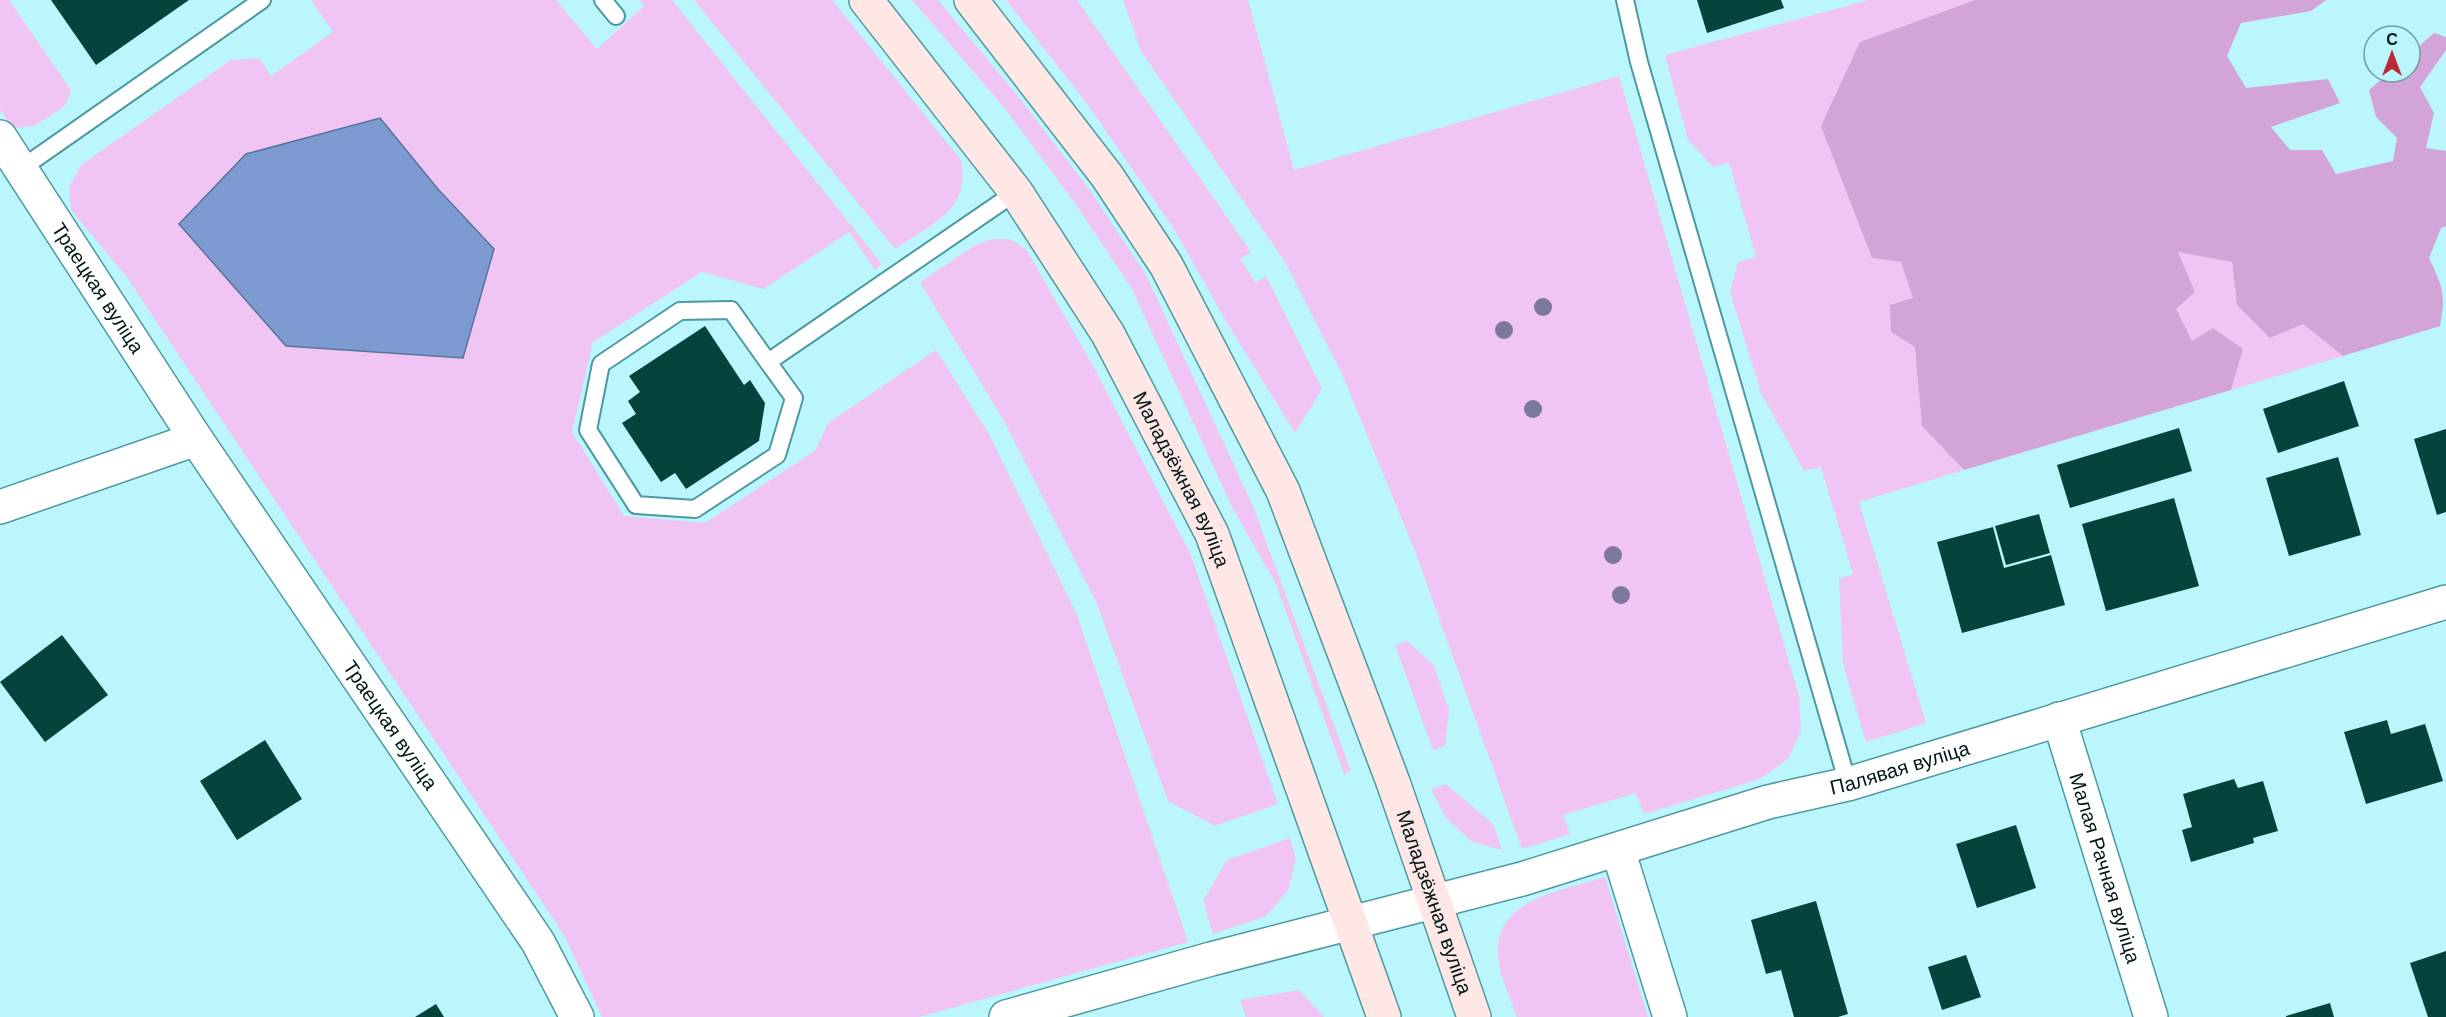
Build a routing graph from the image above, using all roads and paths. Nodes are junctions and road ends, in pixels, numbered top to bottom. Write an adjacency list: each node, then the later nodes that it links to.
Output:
1 (262, 0): 8 (lane)
2 (603, 0): 6 (lane)
3 (866, 0): 9 (main road, Маладзёжная вуліца)
4 (971, 0): 17 (main road, Маладзёжная вуліца)
5 (1625, 0): 15 (lane)
6 (616, 16)
7 (0, 138): 8 (street, Траецкая вуліца)
8 (22, 168): 11 (street, Траецкая вуліца)
9 (1016, 192): 10 (lane); 18 (main road, Маладзёжная вуліца)
10 (768, 362): 10 (lane)
11 (196, 439): 12 (street); 19 (street, Траецкая вуліца)
12 (0, 507)
13 (2446, 602): 14 (street, Палявая вуліца)
14 (2059, 719): 15 (street, Палявая вуліца); 24 (street, Малая Рачная вуліца)
15 (1848, 784): 16 (street, Палявая вуліца)
16 (1618, 850): 17 (street, Палявая вуліца); 23 (street)
17 (1434, 902): 18 (street, Палявая вуліца); 22 (main road, Маладзёжная вуліца)
18 (1351, 923): 20 (street, Палявая вуліца); 21 (main road, Маладзёжная вуліца)
19 (577, 1017)
20 (1006, 1017)
21 (1384, 1017)
22 (1474, 1017)
23 (1670, 1017)
24 (2151, 1017)

